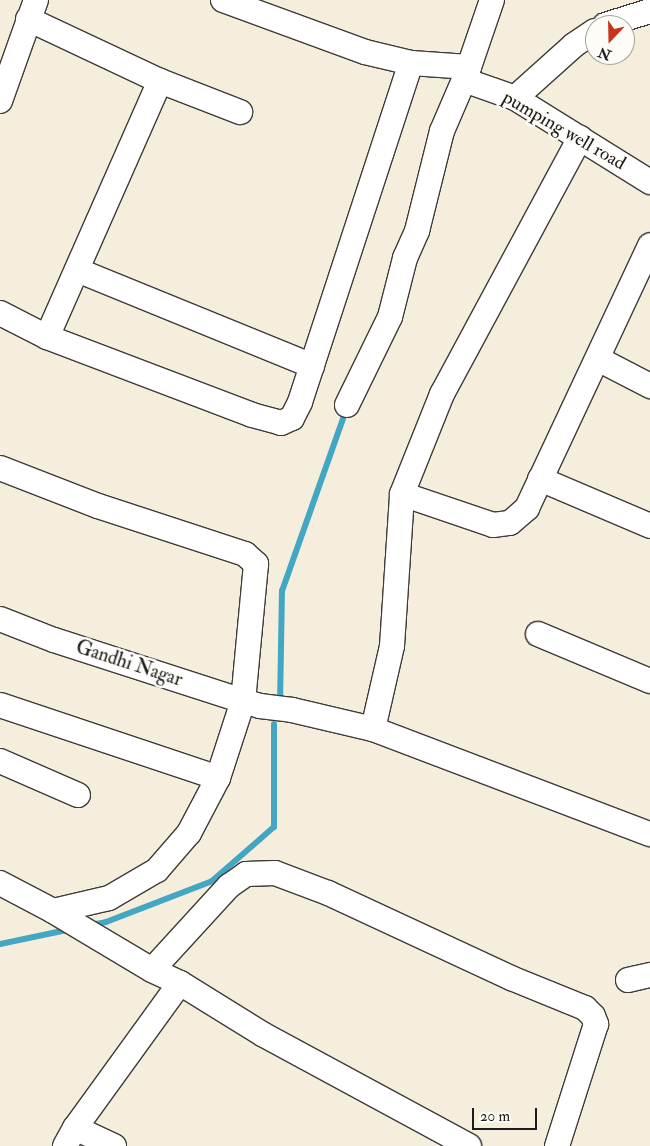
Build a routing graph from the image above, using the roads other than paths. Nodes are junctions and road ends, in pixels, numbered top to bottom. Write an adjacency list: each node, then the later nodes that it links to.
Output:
1 (223, 0): 7 (street)
2 (492, 0): 8 (street)
3 (32, 10): 9 (street); 11 (street)
4 (650, 11): 5 (street)
5 (635, 16)
6 (585, 38): 10 (street)
7 (411, 63): 8 (street); 20 (street)
8 (466, 71): 10 (street, pumping well road); 22 (street)
9 (160, 80): 12 (street); 16 (street)
10 (516, 98): 13 (street, pumping well road)
11 (0, 101)
12 (240, 112)
13 (580, 138): 14 (street, pumping well road); 25 (street)
14 (650, 182)
15 (650, 245): 19 (street)
16 (77, 270): 18 (street); 20 (street)
17 (0, 312): 18 (street)
18 (47, 337): 20 (street)
19 (598, 359): 21 (street); 24 (street)
20 (312, 366)
21 (650, 386)
22 (347, 405)
23 (0, 468): 30 (street)
24 (540, 479): 25 (street); 26 (street)
25 (402, 494): 32 (street)
26 (650, 526)
27 (0, 618): 30 (street, Gandhi Nagar)
28 (538, 634): 29 (street)
29 (650, 681)
30 (252, 704): 32 (street, Gandhi Nagar); 34 (street)
31 (0, 705): 34 (street)
32 (373, 730): 36 (street, Gandhi Nagar)
33 (0, 761): 35 (street)
34 (218, 778): 38 (street)
35 (78, 795)
36 (650, 834)
37 (0, 883): 38 (street)
38 (58, 914): 39 (street)
39 (152, 970): 40 (street); 44 (street)
40 (180, 983): 41 (street); 42 (street)
41 (70, 1137): 43 (street)
42 (458, 1143)
43 (114, 1146)
44 (557, 1146)

